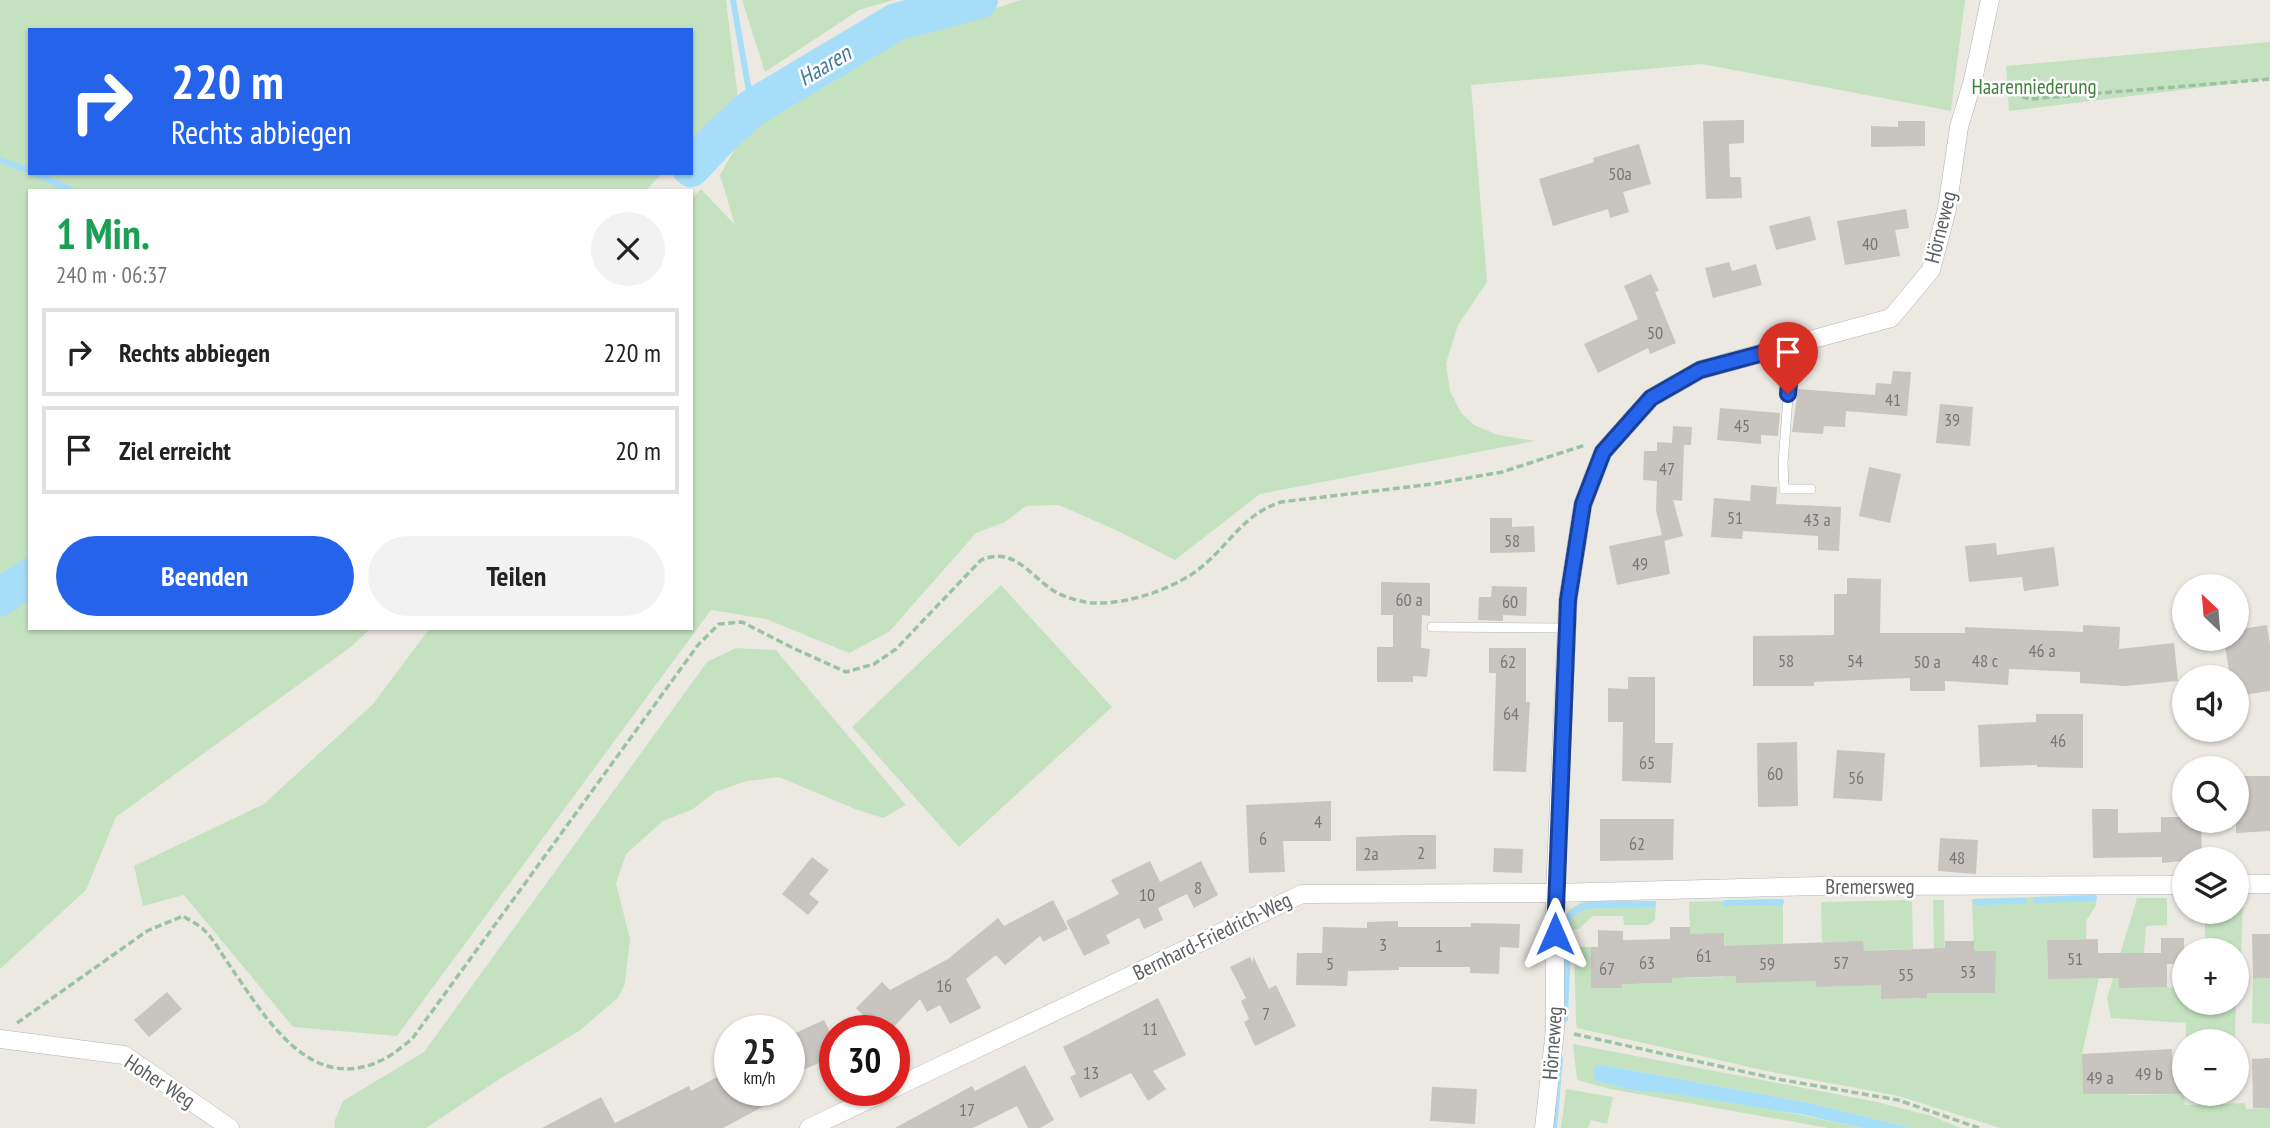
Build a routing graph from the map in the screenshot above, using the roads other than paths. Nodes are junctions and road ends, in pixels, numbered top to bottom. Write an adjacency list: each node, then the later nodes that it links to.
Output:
1 (1990, 0): 2 (street, Hörneweg)
2 (1793, 345): 3 (lane); 5 (street, Hörneweg)
3 (1811, 489)
4 (1432, 627): 5 (lane)
5 (1567, 628): 9 (street, Hörneweg)
6 (2249, 884): 7 (street)
7 (2270, 884)
8 (2172, 885): 9 (street, Bremersweg)
9 (1556, 893): 11 (street, Bernhard-Friedrich-Weg); 15 (street, Hörneweg)
10 (6, 1033): 13 (street, Hoher Weg)
11 (910, 1080)
12 (855, 1106): 14 (street)
13 (230, 1128)
14 (809, 1128)
15 (1544, 1128)

